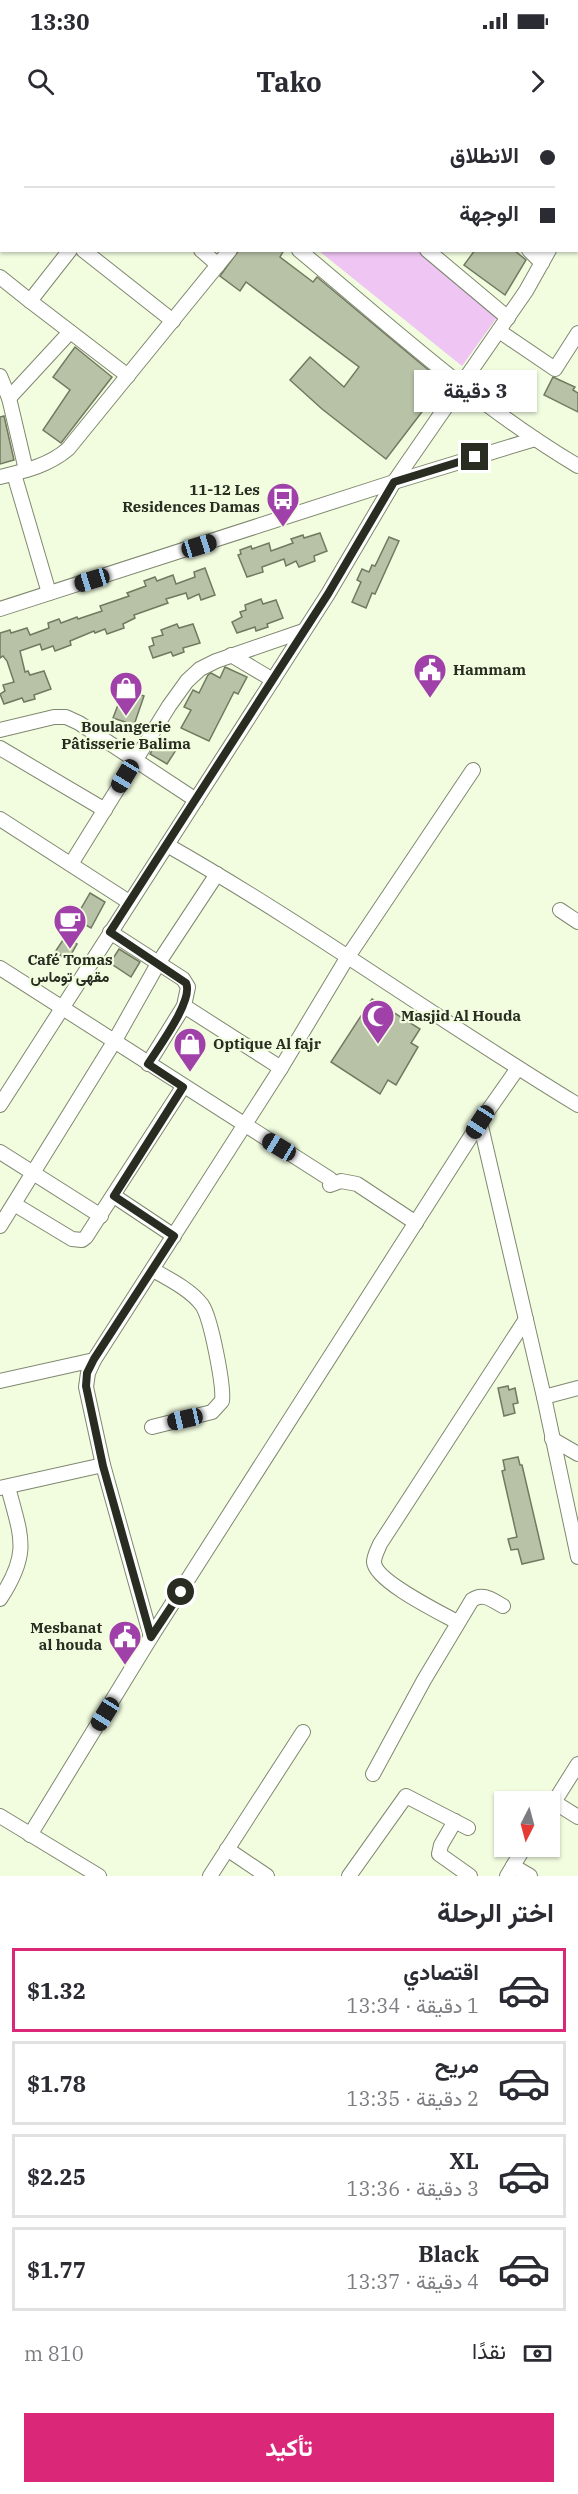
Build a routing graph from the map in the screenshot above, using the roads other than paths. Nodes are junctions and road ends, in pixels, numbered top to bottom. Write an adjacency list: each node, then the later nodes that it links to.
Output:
1 (68, 252): 12 (street)
2 (86, 252): 14 (street)
3 (203, 252): 10 (street)
4 (228, 252): 10 (street)
5 (300, 252): 20 (street)
6 (429, 252): 13 (street)
7 (531, 252): 9 (street)
8 (548, 252): 9 (street)
9 (542, 263): 13 (street)
10 (218, 265): 14 (street)
11 (0, 277): 12 (street)
12 (30, 301): 16 (street)
13 (508, 318): 15 (street)
14 (172, 321): 19 (street)
15 (498, 331): 17 (street); 20 (street)
16 (70, 332): 19 (street); 21 (street)
17 (578, 333)
18 (0, 376): 21 (street)
19 (128, 376): 24 (street)
20 (462, 384): 22 (street); 26 (street)
21 (9, 398): 24 (street)
22 (535, 438): 23 (street); 26 (street)
23 (578, 466)
24 (20, 472): 25 (street); 27 (street)
25 (0, 477)
26 (394, 482): 27 (street); 29 (street)
27 (50, 593): 28 (street)
28 (0, 609)
29 (303, 631): 30 (street); 31 (street)
30 (231, 655): 31 (street); 34 (street)
31 (273, 680): 36 (street)
32 (0, 730): 34 (street)
33 (0, 748): 37 (street)
34 (135, 759): 36 (street); 37 (street)
35 (472, 770): 46 (street)
36 (196, 800): 39 (street)
37 (105, 810): 40 (street)
38 (0, 819): 40 (street)
39 (167, 845): 41 (street); 42 (street)
40 (71, 864): 42 (street)
41 (217, 874): 46 (street); 47 (street)
42 (129, 902): 45 (street)
43 (560, 910): 44 (street)
44 (578, 922)
45 (110, 932): 47 (street); 50 (street)
46 (347, 958): 53 (street); 54 (street)
47 (159, 962): 49 (street); 51 (street)
48 (0, 968): 50 (street)
49 (184, 1006): 52 (street); 53 (street)
50 (61, 1009): 51 (street); 56 (street)
51 (114, 1042): 52 (street); 61 (street)
52 (148, 1064): 55 (street)
53 (281, 1068): 59 (street)
54 (518, 1068): 57 (street); 58 (street)
55 (183, 1087): 59 (street); 62 (street)
56 (0, 1105)
57 (578, 1105)
58 (480, 1122): 65 (street); 69 (street)
59 (244, 1126): 65 (street); 67 (street)
60 (0, 1152): 61 (street)
61 (33, 1173): 63 (street); 64 (street)
62 (114, 1196): 64 (street); 67 (street)
63 (14, 1204): 64 (street); 66 (street)
64 (101, 1216)
65 (416, 1223): 83 (street)
66 (0, 1226)
67 (174, 1236): 68 (street)
68 (153, 1270): 70 (street); 74 (street)
69 (526, 1319): 73 (street); 82 (street)
70 (94, 1359): 71 (street); 77 (street)
71 (0, 1382)
72 (578, 1388): 73 (street)
73 (544, 1397): 75 (street)
74 (152, 1427)
75 (552, 1439): 76 (street); 79 (street)
76 (578, 1454)
77 (103, 1466): 78 (street); 83 (street)
78 (4, 1487): 80 (street)
79 (578, 1557)
80 (0, 1599)
81 (503, 1606): 82 (street)
82 (457, 1622): 86 (street)
83 (151, 1637): 93 (street)
84 (303, 1732): 94 (street)
85 (578, 1764): 87 (street)
86 (373, 1774)
87 (560, 1793)
88 (560, 1809): 90 (street)
89 (0, 1816): 93 (street)
90 (578, 1817)
91 (455, 1821): 92 (street); 100 (street); 101 (street)
92 (468, 1828)
93 (30, 1835): 97 (street)
94 (227, 1849): 98 (street); 99 (street)
95 (518, 1857): 96 (street)
96 (510, 1871): 102 (street)
97 (99, 1876)
98 (210, 1876)
99 (267, 1876)
100 (349, 1876)
101 (470, 1876)
102 (530, 1876)

